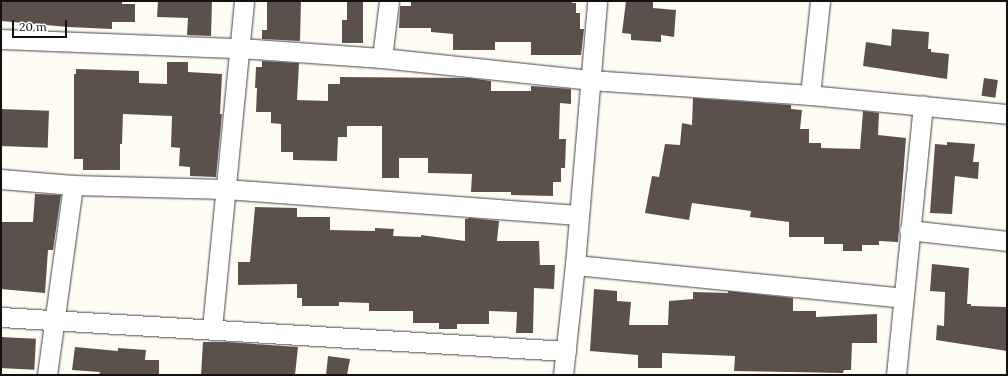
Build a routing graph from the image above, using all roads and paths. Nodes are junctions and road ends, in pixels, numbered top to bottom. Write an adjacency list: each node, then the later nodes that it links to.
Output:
1 (244, 1): 6 (street)
2 (389, 1): 7 (street)
3 (597, 1): 8 (street)
4 (820, 1): 9 (street)
5 (1, 39): 6 (street)
6 (240, 48): 7 (street); 14 (street)
7 (382, 58): 8 (street)
8 (590, 80): 9 (street); 15 (street)
9 (810, 95): 10 (street)
10 (923, 105): 11 (street); 16 (street)
11 (1007, 114)
12 (1, 179): 13 (street)
13 (73, 185): 14 (street); 21 (street)
14 (225, 189): 15 (street); 22 (street)
15 (578, 215): 18 (street)
16 (909, 230): 17 (street); 19 (street)
17 (1007, 241)
18 (575, 265): 19 (street); 23 (street)
19 (904, 298): 27 (street)
20 (1, 317): 21 (street)
21 (56, 319): 22 (street); 24 (street)
22 (212, 328): 23 (street)
23 (566, 351): 25 (street)
24 (47, 375)
25 (563, 375): 26 (street)
26 (576, 375)
27 (896, 375)

